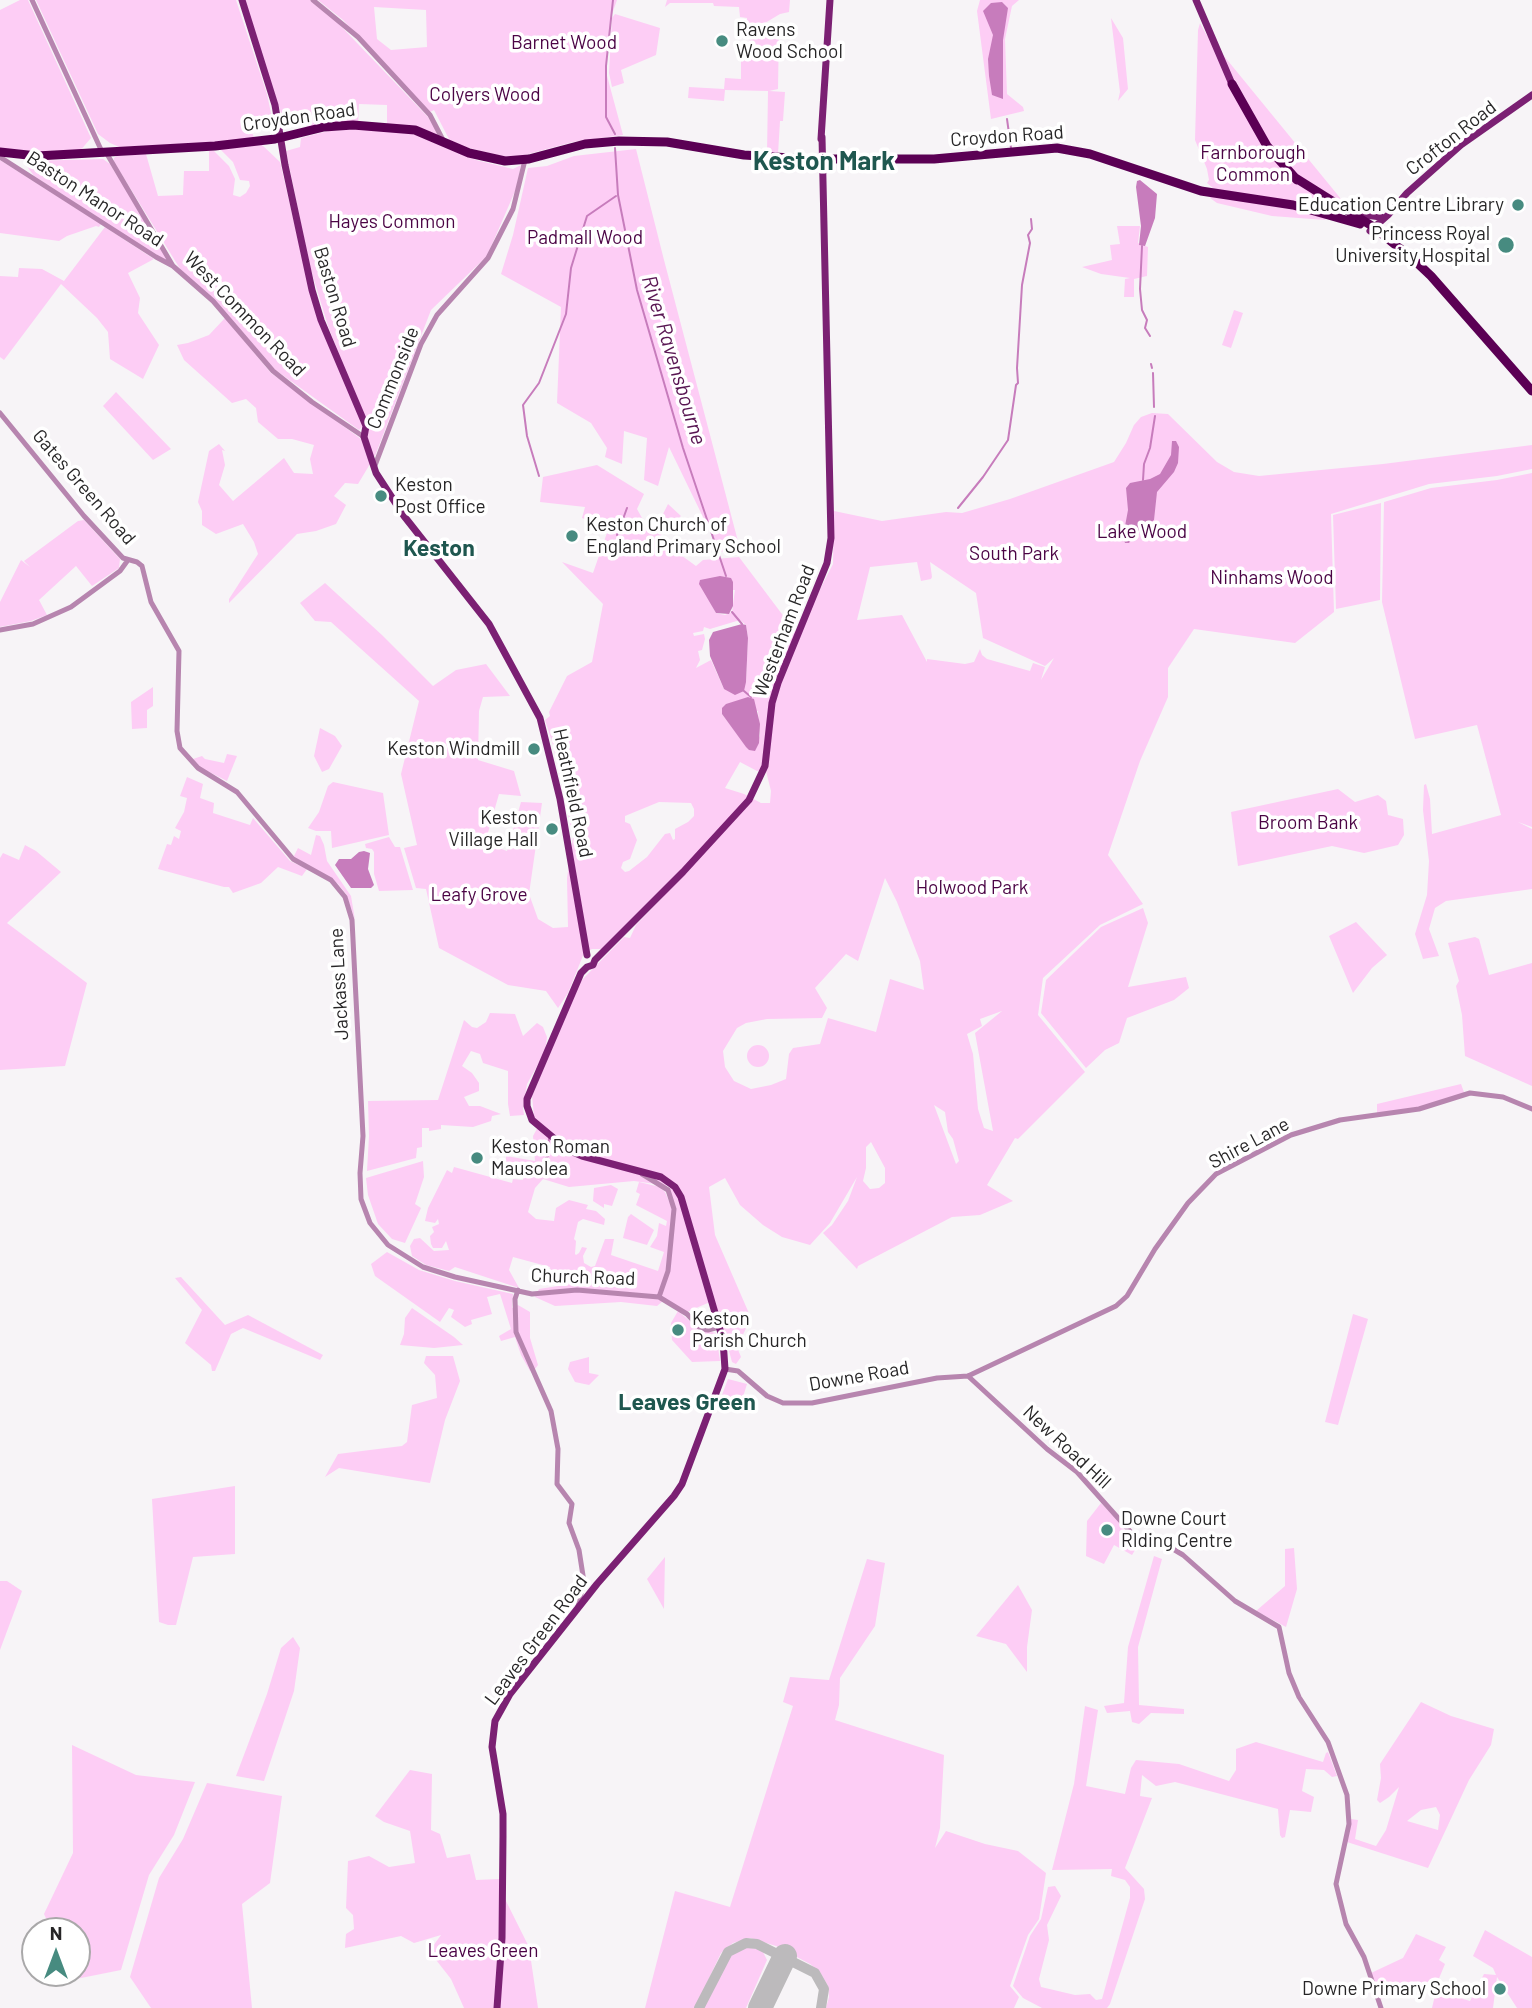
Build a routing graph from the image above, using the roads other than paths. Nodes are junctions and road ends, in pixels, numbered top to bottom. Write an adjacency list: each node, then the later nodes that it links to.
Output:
1 (32, 0): 11 (street, West Common Road)
2 (242, 0): 8 (main road, Baston Road)
3 (313, 0): 9 (street)
4 (830, 0): 12 (main road, Westerham Road)
5 (1196, 0): 6 (main road)
6 (1232, 84): 14 (highway)
7 (1532, 95): 17 (main road, Crofton Road)
8 (281, 138): 9 (highway, Croydon Road); 11 (highway, Croydon Road); 22 (main road, Baston Road)
9 (443, 141): 13 (highway, Croydon Road)
10 (0, 154): 11 (highway, Croydon Road); 19 (street, Baston Manor Road)
11 (105, 154): 19 (street, West Common Road)
12 (822, 158): 13 (highway, Croydon Road); 15 (highway, Croydon Road); 30 (main road, Westerham Road)
13 (525, 160): 23 (street, Commonside)
14 (1294, 177): 15 (highway); 15 (highway)
15 (1317, 201): 16 (highway, Croydon Road); 16 (highway)
16 (1347, 215): 17 (main road); 18 (highway); 18 (highway, Croydon Road)
17 (1383, 217): 18 (main road, Crofton Road)
18 (1374, 229): 20 (highway)
19 (173, 266): 22 (street, West Common Road)
20 (1532, 391)
21 (0, 413): 26 (street, Gates Green Road)
22 (364, 437): 24 (main road, Heathfield Road)
23 (381, 452): 24 (street); 25 (street, Commonside)
24 (370, 456): 25 (main road, Heathfield Road)
25 (374, 468): 29 (main road, Heathfield Road)
26 (128, 560): 27 (street); 28 (street, Gates Green Road)
27 (0, 630)
28 (179, 652): 34 (street, Jackass Lane)
29 (587, 955): 30 (main road); 31 (main road)
30 (595, 960): 31 (main road, Westerham Road)
31 (587, 967): 33 (main road, Westerham Road)
32 (1532, 1109): 38 (street, Shire Lane)
33 (632, 1169): 35 (street); 36 (main road, Westerham Road)
34 (518, 1290): 35 (street, Church Road); 39 (street)
35 (659, 1297): 36 (street, Church Road)
36 (719, 1327): 37 (main road, Westerham Road)
37 (725, 1369): 38 (street, Downe Road); 39 (main road, Leaves Green Road)
38 (968, 1376): 41 (street, New Road Hill)
39 (578, 1609): 40 (main road, Leaves Green Road)
40 (497, 2008)
41 (1381, 2008)

